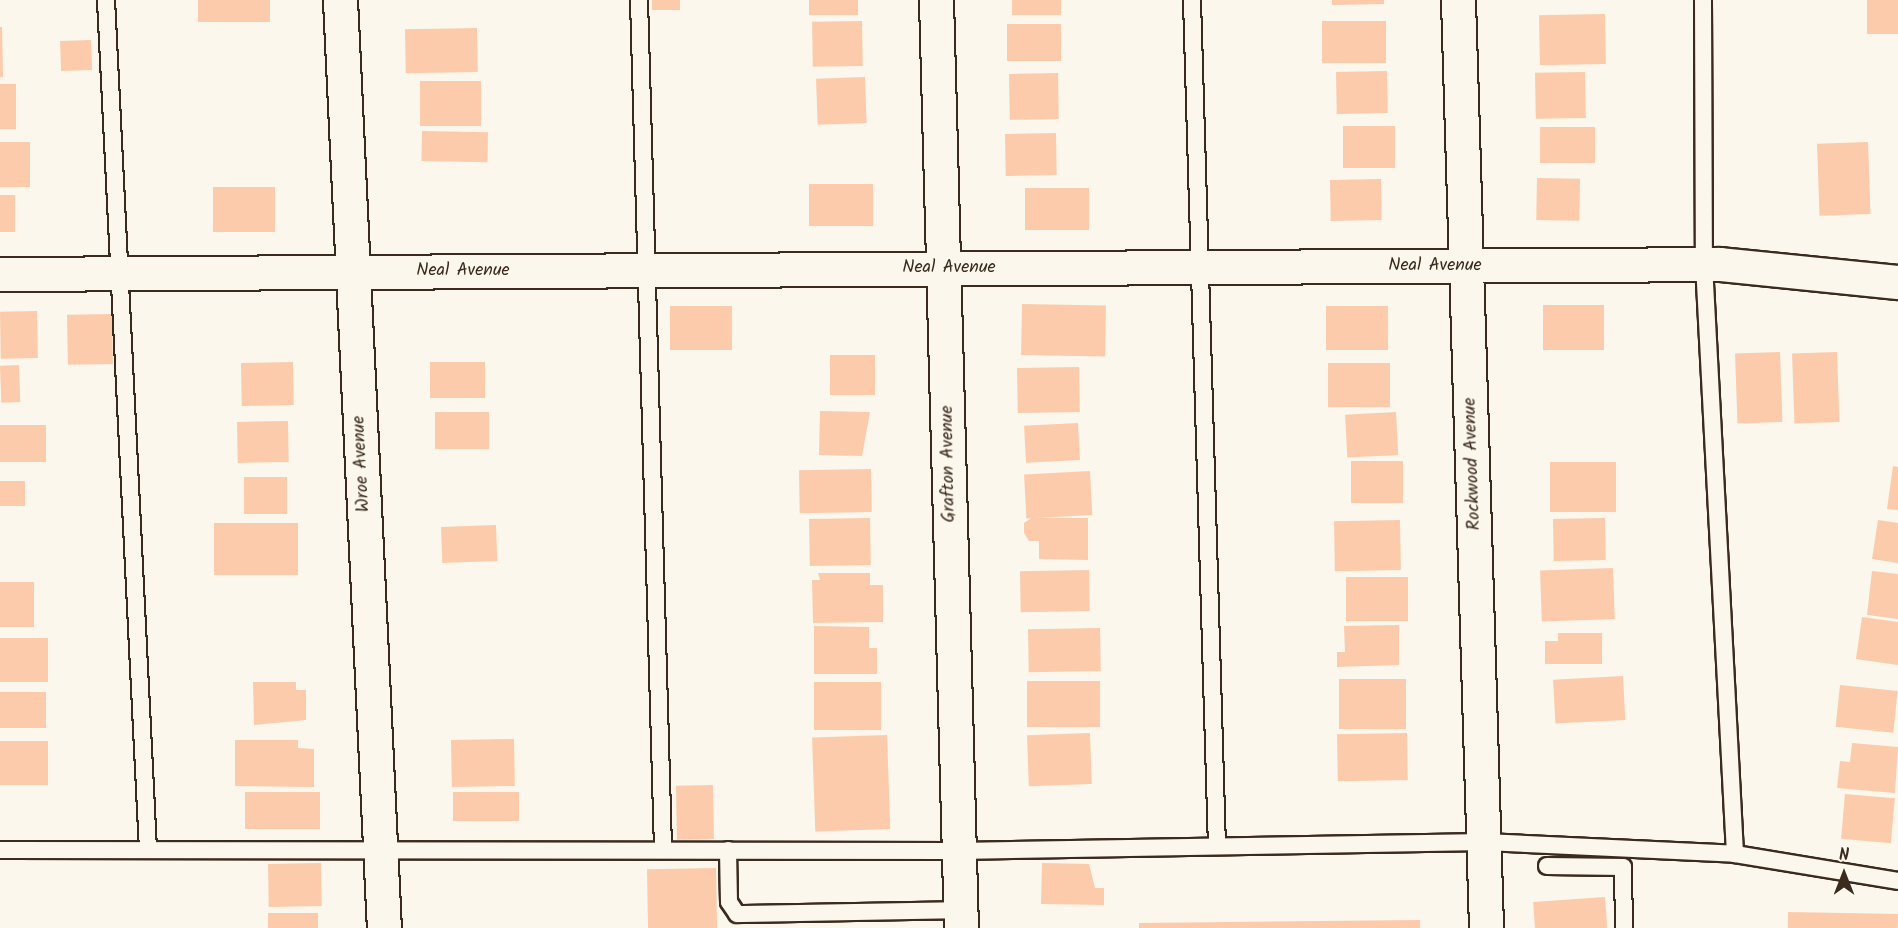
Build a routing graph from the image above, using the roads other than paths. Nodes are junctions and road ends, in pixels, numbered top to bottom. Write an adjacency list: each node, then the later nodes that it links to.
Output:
1 (106, 0): 14 (lane)
2 (340, 0): 13 (street, Wroe Avenue)
3 (639, 0): 12 (lane)
4 (936, 0): 11 (street, Grafton Avenue)
5 (1192, 0): 10 (lane)
6 (1458, 0): 9 (street, Rockwood Avenue)
7 (1703, 0): 8 (lane)
8 (1704, 264): 9 (street, Neal Avenue); 16 (street, Neal Avenue); 25 (lane)
9 (1466, 266): 10 (street, Neal Avenue); 17 (street, Rockwood Avenue)
10 (1199, 267): 11 (street, Neal Avenue); 18 (lane)
11 (944, 268): 12 (street, Neal Avenue); 24 (street, Grafton Avenue)
12 (647, 270): 13 (street, Neal Avenue); 22 (lane)
13 (353, 272): 14 (street, Neal Avenue); 21 (street, Wroe Avenue)
14 (120, 273): 15 (street, Neal Avenue); 20 (lane)
15 (0, 274)
16 (1898, 282)
17 (1485, 842): 18 (lane); 25 (lane); 30 (street, Rockwood Avenue)
18 (1217, 846): 24 (lane)
19 (0, 850): 20 (lane)
20 (148, 850): 21 (lane)
21 (381, 850): 22 (lane); 29 (street, Wroe Avenue)
22 (663, 850): 23 (lane)
23 (728, 850): 24 (lane); 28 (lane)
24 (958, 850): 28 (street, Grafton Avenue)
25 (1735, 854): 27 (lane)
26 (1547, 866): 31 (lane)
27 (1898, 881)
28 (960, 919)
29 (384, 928)
30 (1486, 928)
31 (1624, 928)

